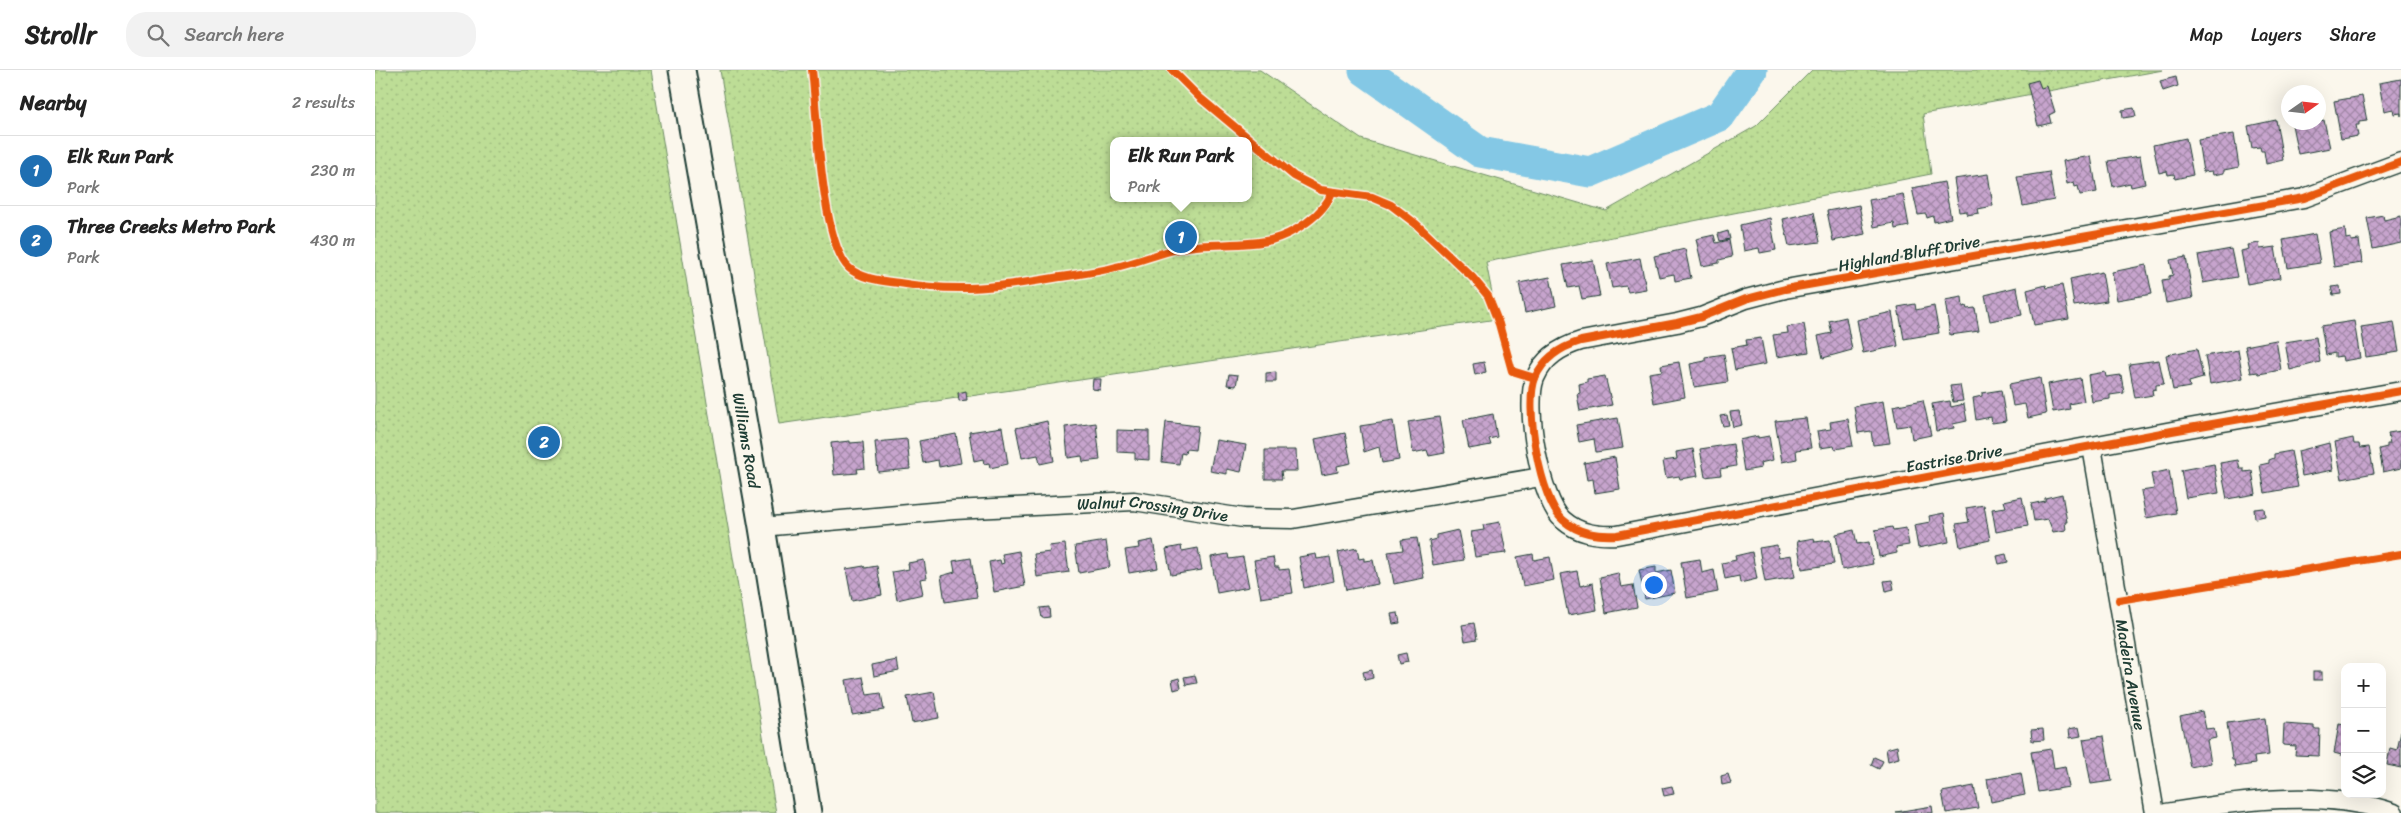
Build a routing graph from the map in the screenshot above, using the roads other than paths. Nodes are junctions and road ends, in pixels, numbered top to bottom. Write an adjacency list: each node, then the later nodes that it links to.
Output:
1 (682, 70): 6 (main road, Williams Road)
2 (2401, 162): 5 (street, Highland Bluff Drive)
3 (2401, 391): 4 (street, Eastrise Drive)
4 (2092, 447): 5 (street, Eastrise Drive); 8 (street, Madeira Avenue)
5 (1541, 477): 6 (street, Walnut Crossing Drive)
6 (762, 527): 7 (main road, Williams Road)
7 (808, 813)
8 (2155, 813)
9 (2166, 813): 10 (street)
10 (2393, 813)

